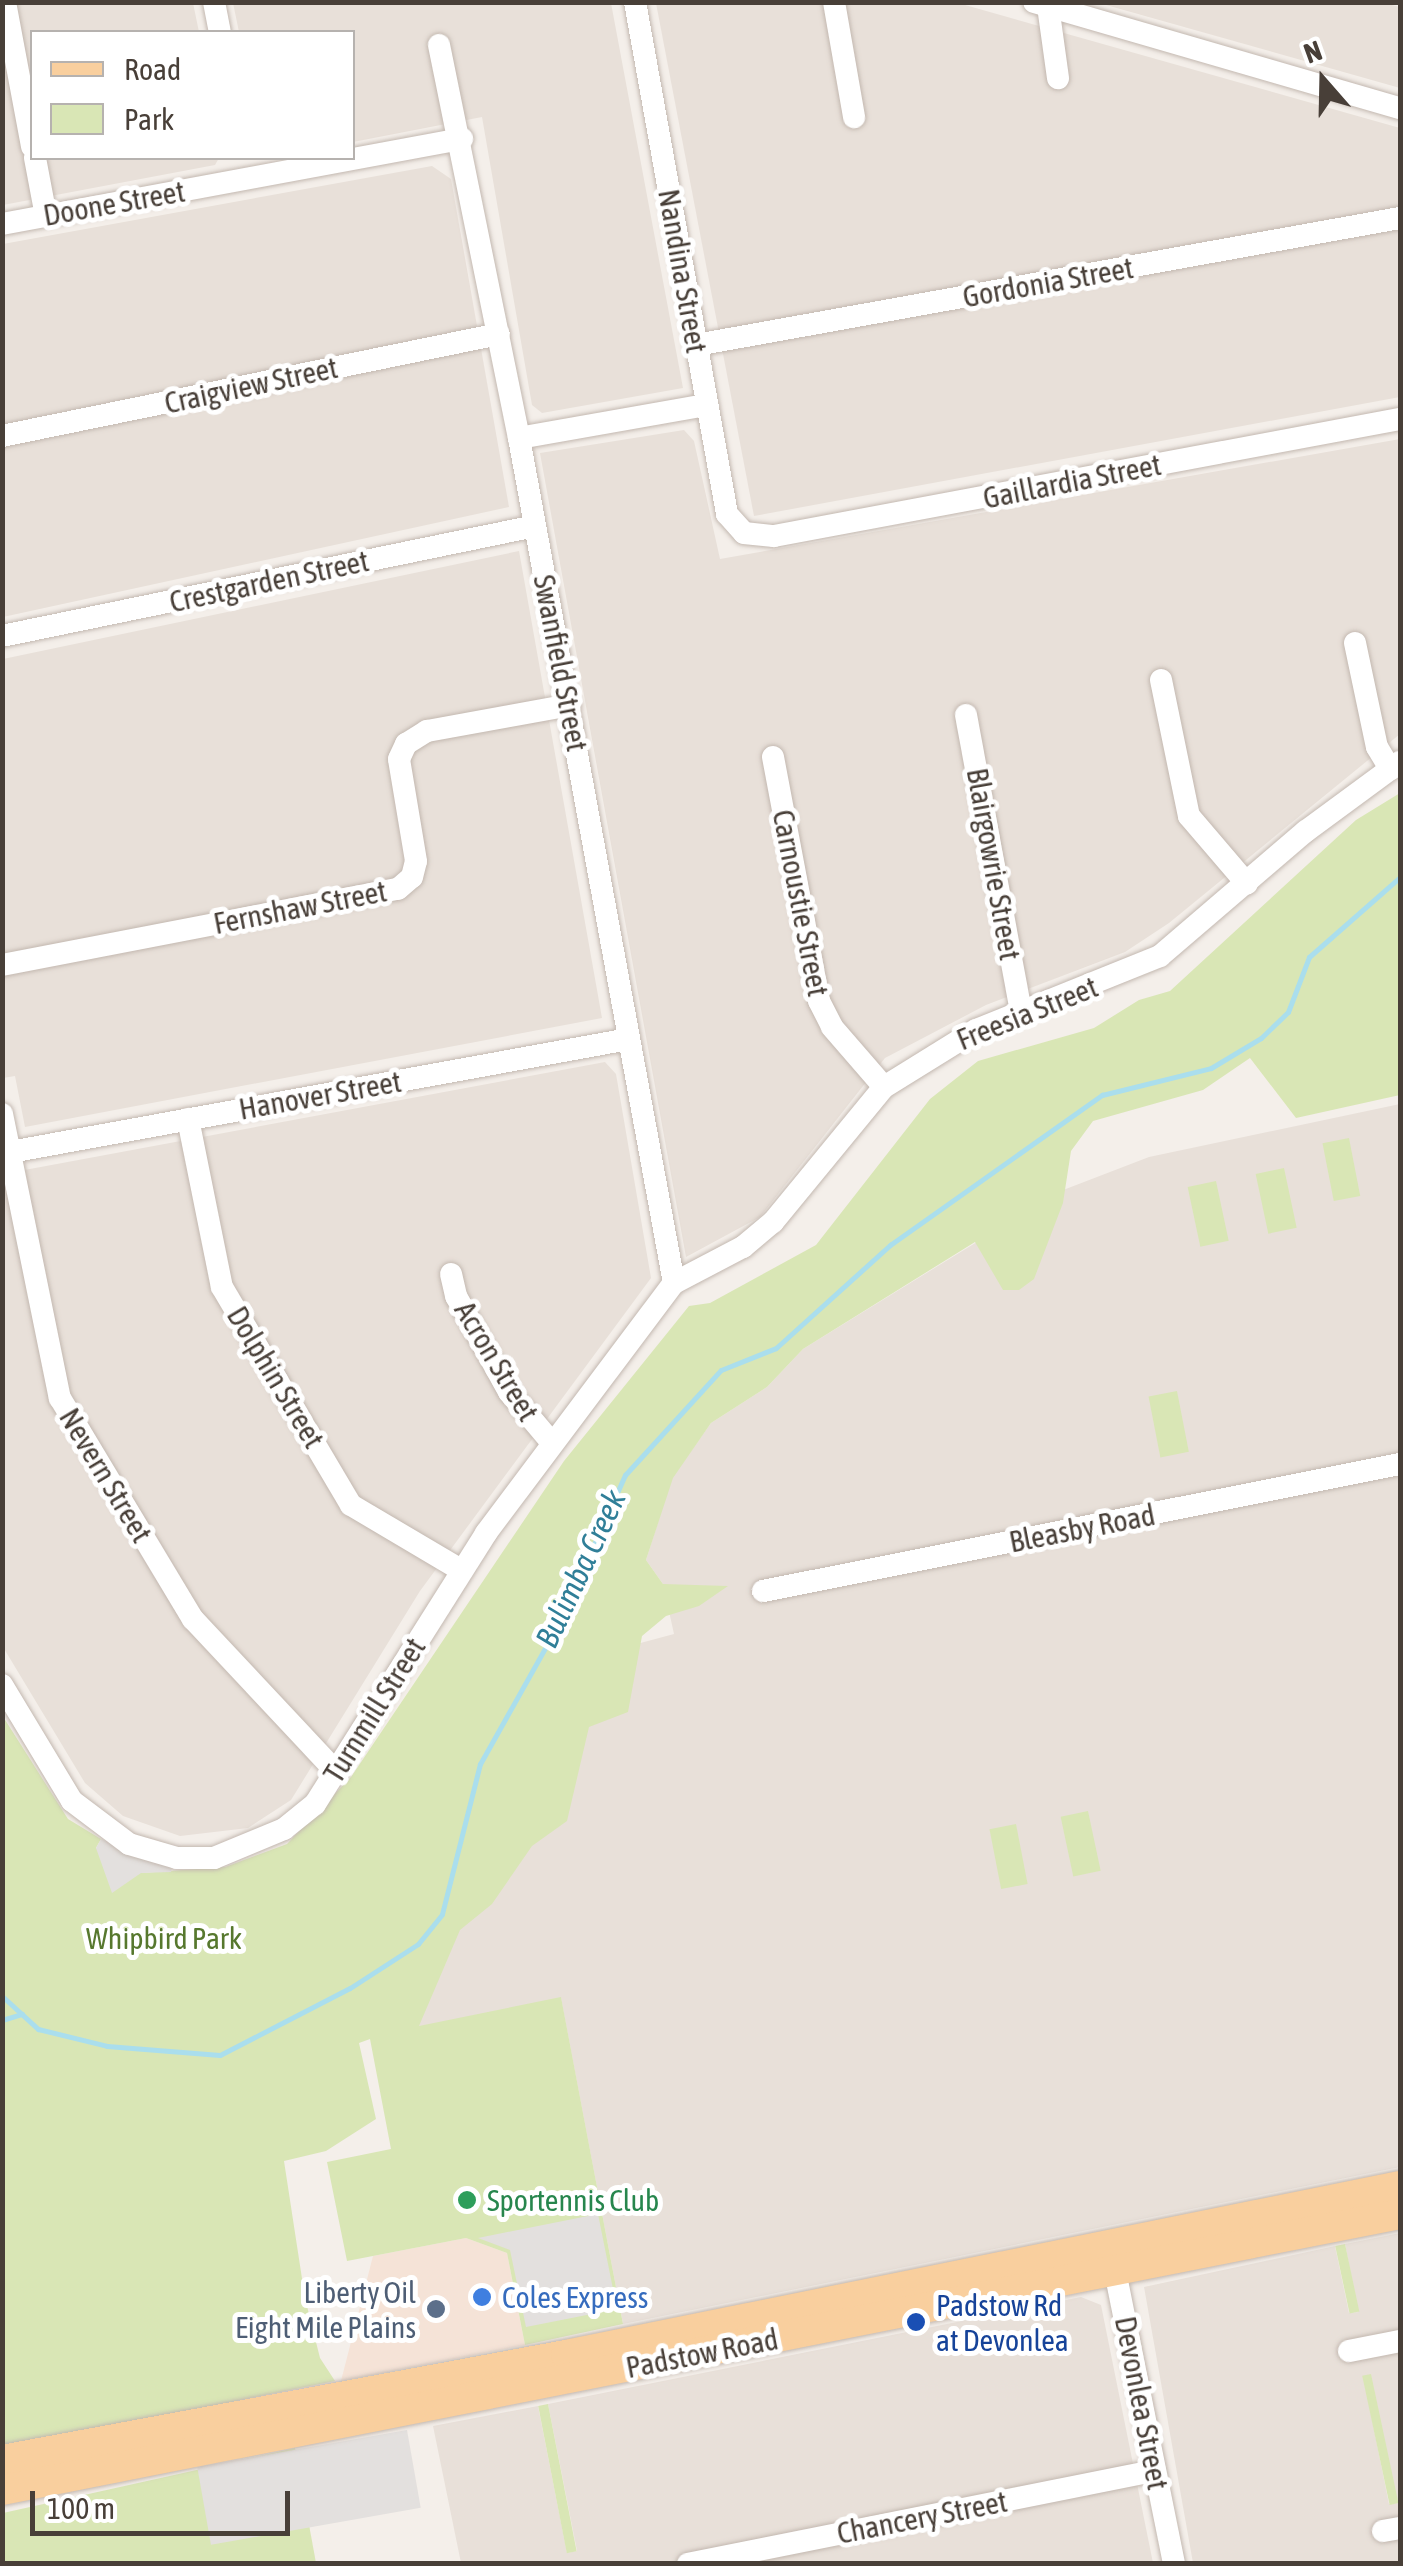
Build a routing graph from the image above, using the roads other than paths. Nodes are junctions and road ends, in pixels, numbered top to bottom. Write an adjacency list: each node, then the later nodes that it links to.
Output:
1 (5, 2): 11 (street)
2 (214, 2): 6 (street)
3 (635, 2): 21 (street, Nandina Street)
4 (834, 2): 10 (street)
5 (1041, 4): 8 (street); 9 (street)
6 (220, 30)
7 (439, 45): 12 (street, Swanfield Street)
8 (1058, 78)
9 (1400, 108)
10 (854, 117)
11 (30, 135)
12 (462, 139): 13 (street, Doone Street); 20 (street, Swanfield Street)
13 (355, 153)
14 (35, 160): 17 (street)
15 (306, 160): 16 (street, Doone Street)
16 (246, 168): 17 (street, Doone Street)
17 (46, 216): 19 (street, Doone Street)
18 (1400, 218): 21 (street, Gordonia Street)
19 (2, 224)
20 (499, 334): 24 (street, Craigview Street); 25 (street, Swanfield Street)
21 (696, 345): 22 (street, Nandina Street)
22 (707, 405): 25 (street); 27 (street, Nandina Street)
23 (1400, 420): 27 (street, Gaillardia Street)
24 (2, 436)
25 (519, 438): 26 (street, Swanfield Street)
26 (535, 526): 28 (street, Crestgarden Street); 31 (street, Swanfield Street)
27 (744, 533)
28 (2, 636)
29 (1355, 643): 34 (street)
30 (1161, 680): 35 (street)
31 (570, 706): 36 (street, Fernshaw Street); 38 (street, Swanfield Street)
32 (966, 715): 37 (street, Blairgowrie Street)
33 (773, 757): 39 (street, Carnoustie Street)
34 (1395, 766): 35 (street, Freesia Street)
35 (1247, 884): 37 (street, Freesia Street)
36 (2, 965)
37 (1021, 1012): 39 (street, Freesia Street)
38 (630, 1039): 41 (street, Hanover Street); 44 (street, Swanfield Street)
39 (884, 1088): 44 (street, Freesia Street)
40 (2, 1114): 42 (street, Nevern Street)
41 (188, 1119): 42 (street, Hanover Street); 47 (street, Dolphin Street)
42 (10, 1152): 50 (street, Nevern Street)
43 (451, 1274): 45 (street, Acron Street)
44 (674, 1283): 45 (street, Turnmill Street)
45 (552, 1443): 47 (street, Turnmill Street)
46 (1400, 1464): 48 (street, Bleasby Road)
47 (461, 1570): 50 (street, Turnmill Street)
48 (763, 1591)
49 (2, 1685): 50 (street, Turnmill Street)
50 (337, 1773)
51 (1400, 2186): 53 (main road, Padstow Road)
52 (1400, 2214): 53 (main road, Padstow Road)
53 (1112, 2257): 56 (main road, Padstow Road); 57 (street, Devonlea Street); 58 (main road, Padstow Road)
54 (1400, 2340): 55 (street)
55 (1349, 2351)
56 (2, 2460)
57 (1156, 2471): 59 (street, Chancery Street); 60 (street, Devonlea Street)
58 (2, 2490)
59 (688, 2564)
60 (1174, 2564)

